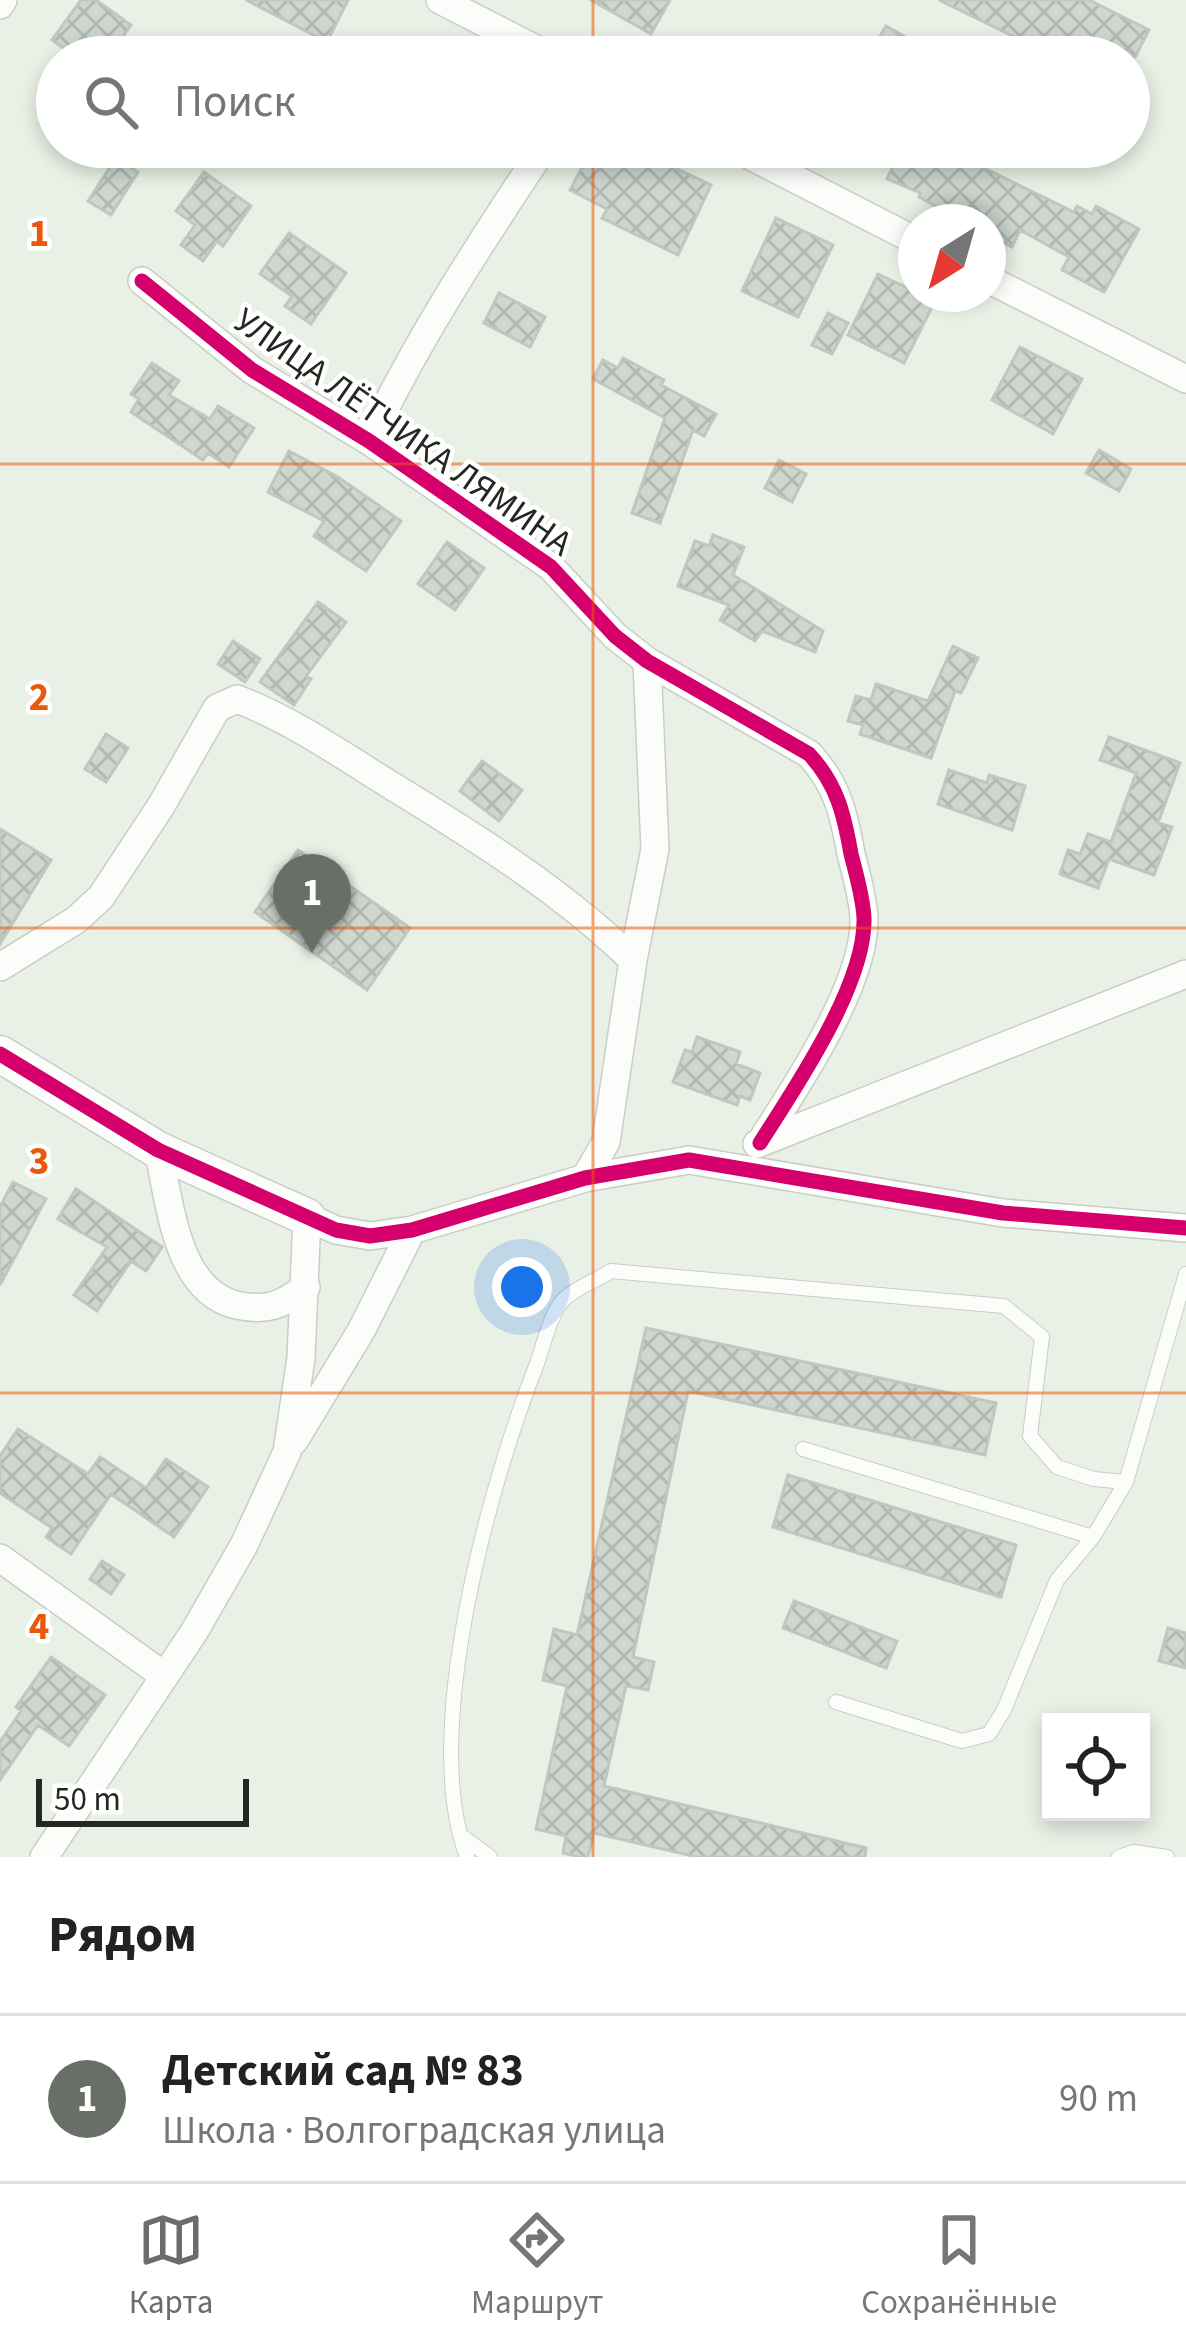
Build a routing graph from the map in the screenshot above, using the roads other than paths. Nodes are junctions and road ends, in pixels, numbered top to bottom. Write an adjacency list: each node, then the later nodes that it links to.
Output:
1 (440, 0): 2 (street)
2 (510, 36)
3 (529, 168): 9 (street)
4 (774, 168): 5 (street)
5 (898, 232)
6 (142, 281): 9 (street, УЛИЦА ЛЁТЧИКА ЛЯМИНА)
7 (1006, 287): 8 (street)
8 (1186, 379)
9 (369, 441): 10 (street, УЛИЦА ЛЁТЧИКА ЛЯМИНА)
10 (647, 661): 11 (street); 15 (street, УЛИЦА ЛЁТЧИКА ЛЯМИНА)
11 (633, 960): 12 (street); 18 (street)
12 (0, 967)
13 (1186, 974): 15 (street)
14 (0, 1054): 16 (street)
15 (760, 1144): 17 (street)
16 (158, 1150): 19 (street); 23 (street)
17 (689, 1160): 18 (street); 20 (street)
18 (585, 1178): 21 (street)
19 (307, 1217): 21 (street); 23 (street)
20 (1186, 1228)
21 (412, 1230): 25 (street)
22 (1186, 1274): 26 (lane)
23 (306, 1287): 25 (street)
24 (803, 1449): 27 (lane)
25 (286, 1452): 29 (street)
26 (1126, 1482): 27 (lane); 31 (lane)
27 (1093, 1537): 30 (lane)
28 (0, 1558): 29 (street)
29 (163, 1675): 32 (street)
30 (836, 1702)
31 (458, 1833): 33 (lane); 34 (lane)
32 (44, 1857)
33 (467, 1857)
34 (490, 1857)
35 (1119, 1857): 36 (lane)
36 (1167, 1857)

